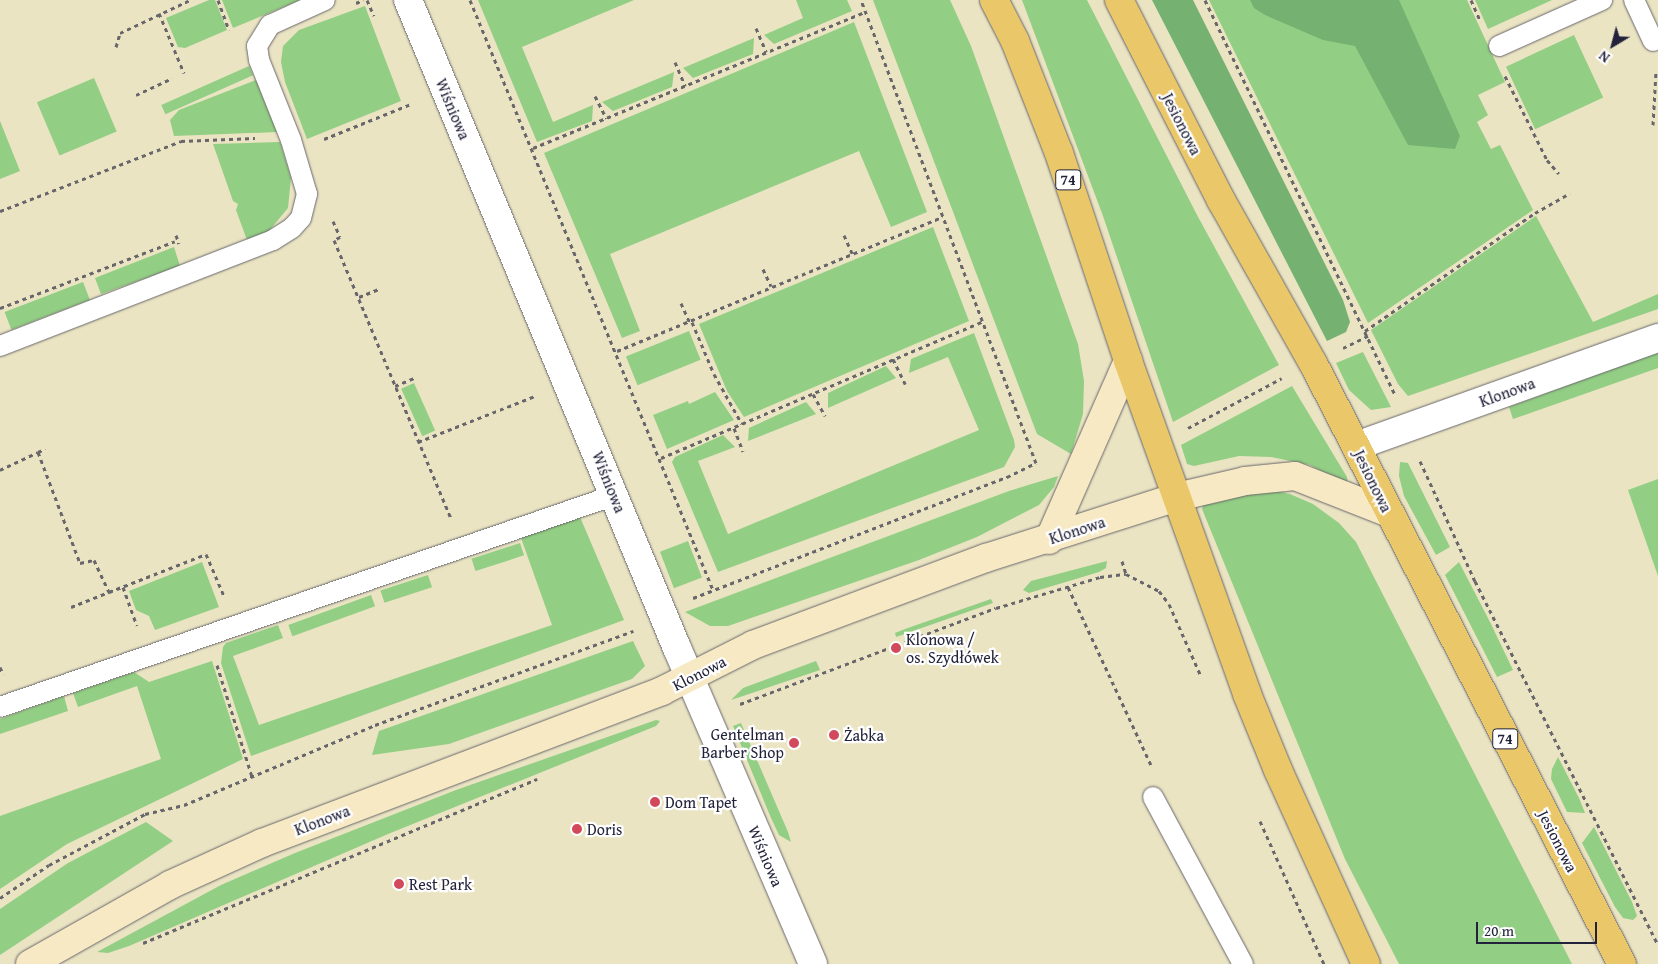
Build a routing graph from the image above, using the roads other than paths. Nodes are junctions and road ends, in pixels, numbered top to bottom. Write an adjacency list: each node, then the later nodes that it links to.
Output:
1 (326, 0): 10 (lane)
2 (408, 0): 13 (street, Wiśniowa)
3 (994, 0): 11 (main road, 74)
4 (1119, 0): 12 (main road, Jesionowa / 74)
5 (1602, 0): 8 (lane)
6 (1634, 0): 7 (lane)
7 (1653, 41)
8 (1500, 46)
9 (1658, 338): 12 (street, Klonowa)
10 (0, 346)
11 (1128, 361): 14 (main road, 74); 16 (street)
12 (1356, 446): 15 (main road, Jesionowa / 74)
13 (615, 495): 17 (street, Wiśniowa); 18 (lane)
14 (1178, 497): 15 (street, Klonowa); 16 (street, Klonowa); 23 (main road, 74)
15 (1389, 513): 24 (main road, Jesionowa / 74)
16 (1049, 540): 17 (street, Klonowa)
17 (690, 679): 20 (street, Klonowa); 21 (street, Wiśniowa)
18 (0, 707)
19 (1153, 797): 22 (lane)
20 (30, 964)
21 (812, 964)
22 (1243, 964)
23 (1366, 964)
24 (1622, 964)

